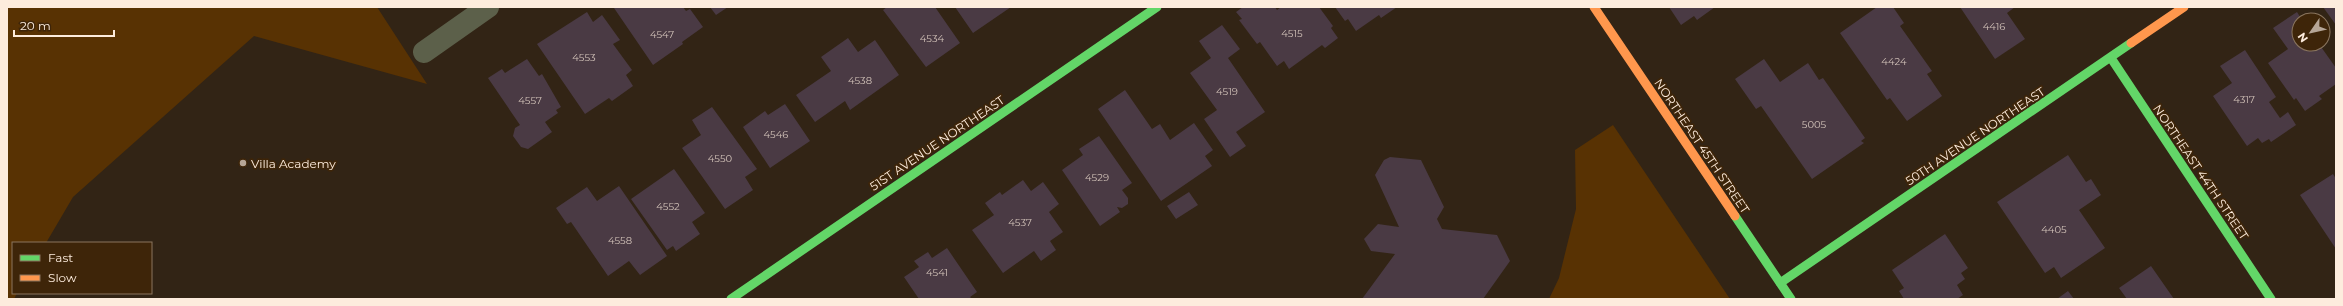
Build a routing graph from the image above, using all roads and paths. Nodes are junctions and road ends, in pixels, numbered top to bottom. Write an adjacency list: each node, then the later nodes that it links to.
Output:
1 (488, 7): 5 (street)
2 (1157, 7): 8 (street, 51ST AVENUE NORTHEAST)
3 (1594, 7): 7 (street, NORTHEAST 45TH STREET)
4 (2184, 7): 6 (street, 50TH AVENUE NORTHEAST)
5 (424, 52)
6 (2111, 58): 7 (street, 50TH AVENUE NORTHEAST); 10 (street, NORTHEAST 44TH STREET)
7 (1780, 283): 9 (street, NORTHEAST 45TH STREET)
8 (731, 299)
9 (1791, 299)
10 (2271, 299)

